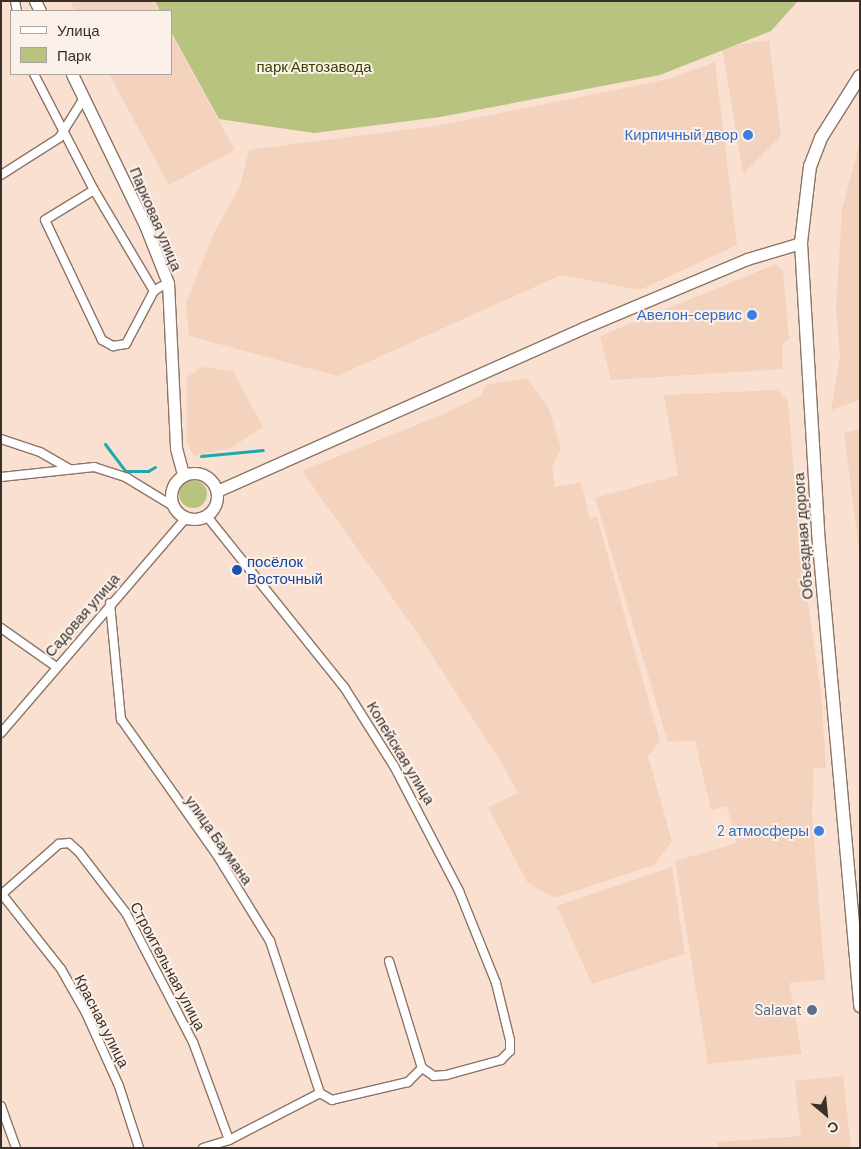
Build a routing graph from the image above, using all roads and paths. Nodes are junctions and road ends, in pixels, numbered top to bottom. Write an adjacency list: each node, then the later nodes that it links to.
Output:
1 (34, 75): 5 (street)
2 (72, 75): 4 (street, Парковая улица)
3 (860, 76): 8 (main road, Объездная дорога)
4 (84, 98): 5 (street); 13 (street, Парковая улица)
5 (61, 129): 6 (street); 7 (street)
6 (1, 175)
7 (94, 190): 10 (street); 10 (street)
8 (801, 243): 15 (street); 25 (main road, Объездная дорога)
9 (162, 286): 10 (street)
10 (154, 291)
11 (1, 440): 12 (street)
12 (69, 469): 14 (street); 16 (street)
13 (183, 475): 15 (street); 16 (street)
14 (1, 477)
15 (217, 491): 17 (street)
16 (173, 506): 18 (street)
17 (206, 516): 18 (street); 26 (street, Копейская улица)
18 (186, 518): 19 (street, Садовая улица)
19 (110, 603): 21 (street, Садовая улица); 27 (street, улица Баумана)
20 (1, 628): 21 (street)
21 (55, 666): 22 (street, Садовая улица)
22 (1, 733)
23 (1, 893): 29 (street, Строительная улица); 31 (street, Красная улица)
24 (389, 961): 26 (street)
25 (860, 1006)
26 (422, 1068): 27 (street)
27 (320, 1093): 29 (street)
28 (1, 1106): 30 (street)
29 (229, 1140): 32 (street)
30 (16, 1148)
31 (139, 1148)
32 (203, 1148)

